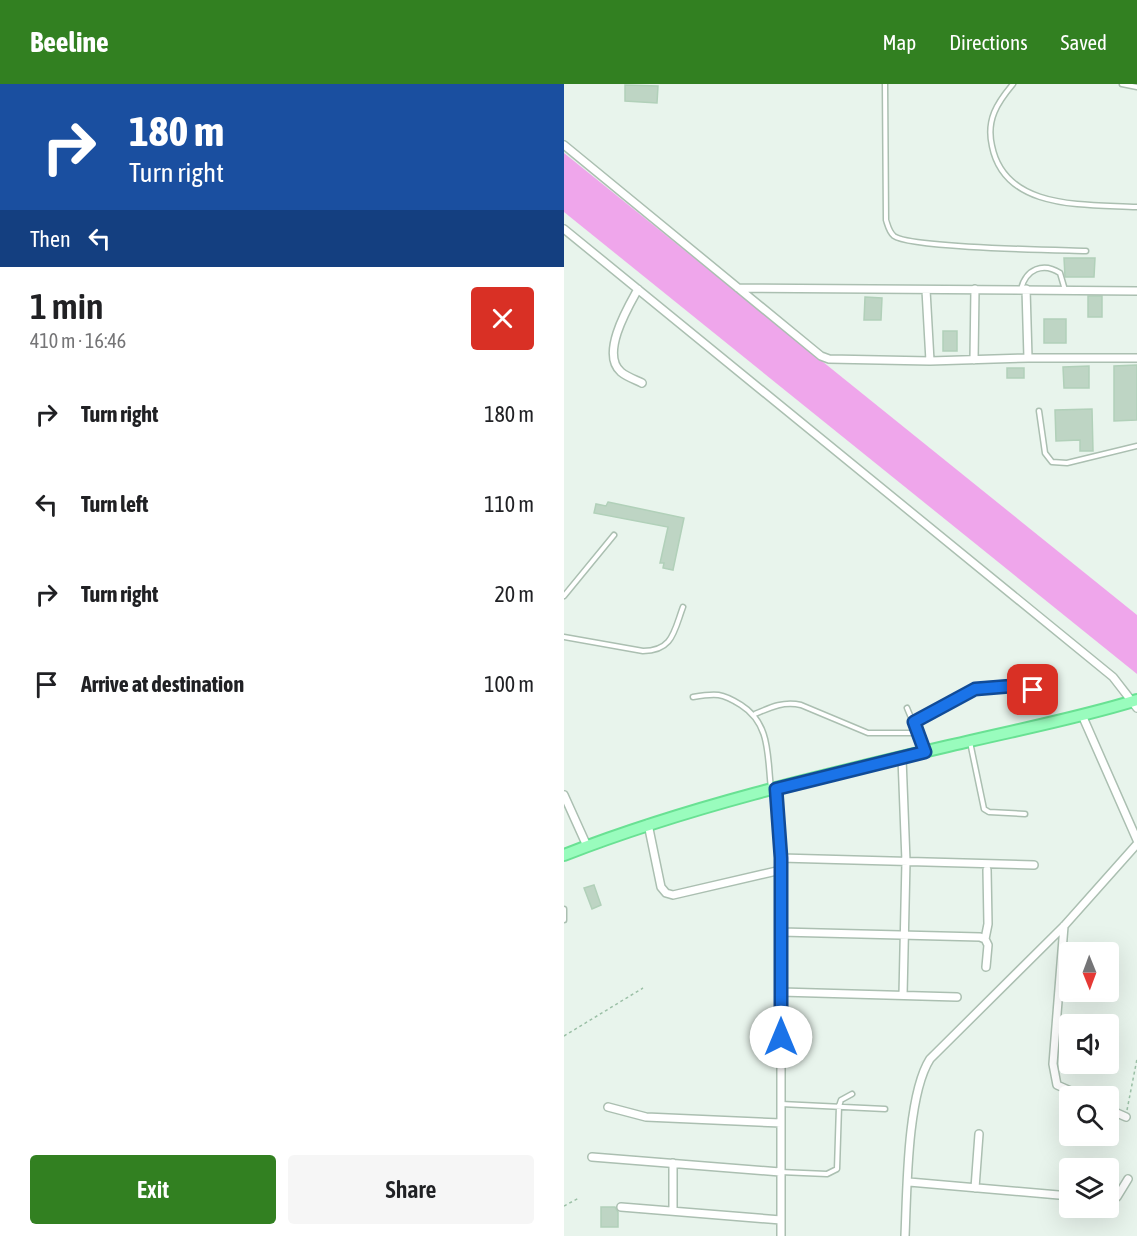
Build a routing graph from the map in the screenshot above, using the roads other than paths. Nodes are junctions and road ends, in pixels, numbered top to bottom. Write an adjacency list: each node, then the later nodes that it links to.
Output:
1 (885, 84): 8 (lane)
2 (1013, 84): 6 (lane)
3 (1122, 84): 4 (lane)
4 (1137, 87)
5 (564, 146): 9 (street)
6 (1137, 207)
7 (564, 229): 10 (street)
8 (1086, 251)
9 (738, 288): 14 (street); 19 (street)
10 (638, 289): 20 (street); 29 (street)
11 (975, 289): 12 (street); 14 (street); 18 (street)
12 (1024, 289): 13 (street); 13 (lane); 16 (street)
13 (1065, 290): 15 (street)
14 (926, 291): 19 (street)
15 (1137, 291)
16 (1028, 358): 17 (street); 18 (street)
17 (1137, 358)
18 (974, 360): 19 (street)
19 (930, 361)
20 (642, 383)
21 (1040, 411): 22 (lane)
22 (1137, 446)
23 (614, 536): 24 (lane)
24 (564, 596)
25 (683, 607): 26 (lane)
26 (564, 637)
27 (693, 697): 31 (lane)
28 (1038, 702): 33 (lane)
29 (1135, 704): 32 (main road)
30 (908, 708): 33 (lane)
31 (755, 714): 34 (lane); 38 (lane)
32 (1082, 715): 35 (main road); 42 (street)
33 (914, 722): 34 (lane)
34 (916, 733): 36 (lane)
35 (970, 741): 36 (main road); 40 (lane)
36 (925, 752): 37 (main road)
37 (902, 758): 38 (main road); 46 (street)
38 (774, 789): 41 (main road); 45 (street)
39 (564, 795): 43 (street)
40 (1024, 813)
41 (648, 824): 43 (main road); 48 (street)
42 (1137, 842): 52 (street)
43 (586, 846): 44 (main road)
44 (564, 855)
45 (781, 858): 46 (street); 48 (street)
46 (906, 861): 47 (street); 54 (street)
47 (1034, 865)
48 (781, 870): 53 (street)
49 (987, 870): 55 (street)
50 (564, 909): 51 (lane)
51 (564, 920)
52 (1064, 926): 60 (street); 74 (street)
53 (781, 932): 54 (street); 57 (street)
54 (903, 934): 55 (street); 58 (street)
55 (985, 939): 56 (street)
56 (986, 967)
57 (781, 992): 58 (street); 62 (street)
58 (903, 995): 59 (street)
59 (957, 997)
60 (1059, 1086)
61 (852, 1094): 63 (lane)
62 (781, 1104): 63 (lane); 68 (street)
63 (839, 1106): 65 (lane); 72 (lane)
64 (608, 1107): 68 (street)
65 (885, 1109)
66 (1119, 1114): 67 (street)
67 (1126, 1117)
68 (781, 1123): 72 (street)
69 (979, 1134): 75 (street)
70 (592, 1157): 71 (street)
71 (673, 1163): 72 (street); 79 (street)
72 (780, 1172): 80 (street)
73 (1128, 1179): 77 (street)
74 (909, 1182): 75 (street); 82 (street)
75 (975, 1188): 76 (street)
76 (1059, 1195)
77 (1119, 1195)
78 (621, 1208): 79 (street)
79 (673, 1211): 80 (street)
80 (781, 1220): 81 (street)
81 (781, 1236)
82 (905, 1236)

